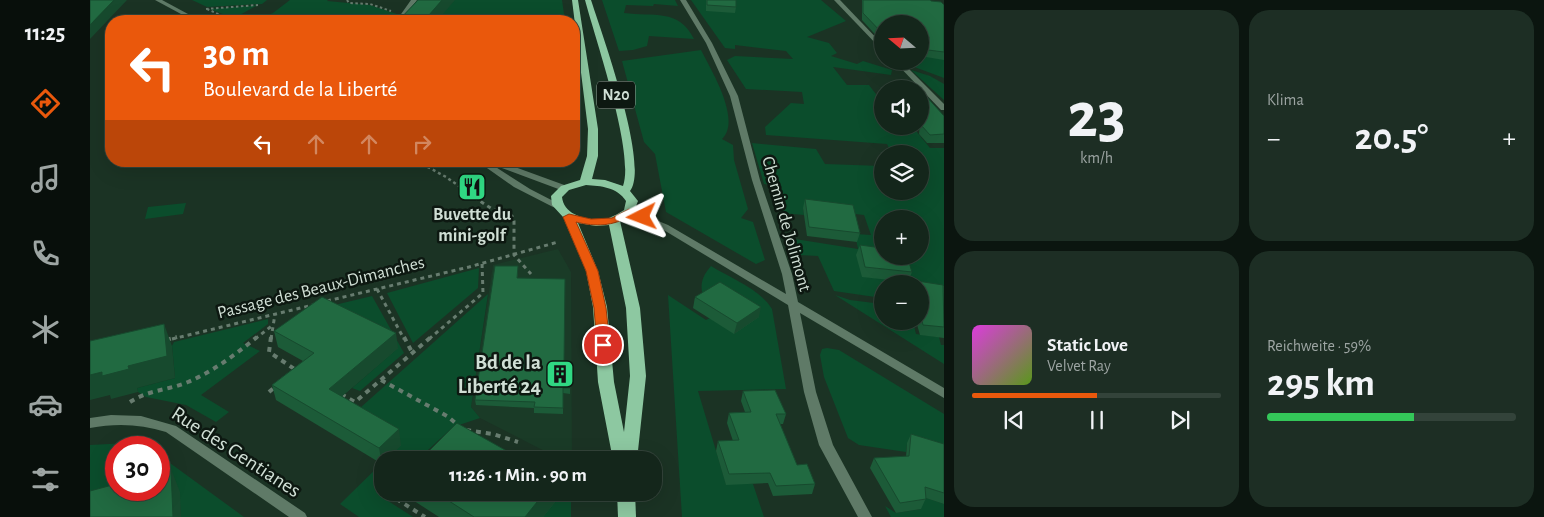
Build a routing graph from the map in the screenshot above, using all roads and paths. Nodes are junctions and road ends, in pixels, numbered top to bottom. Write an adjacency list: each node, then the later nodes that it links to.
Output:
1 (158, 0): 12 (street)
2 (347, 0): 11 (path)
3 (414, 0): 11 (street)
4 (575, 0): 14 (main road, N20)
5 (588, 0): 24 (main road, N20)
6 (683, 0): 34 (street, Chemin de Jolimont)
7 (837, 0): 16 (street)
8 (258, 5): 10 (path)
9 (200, 6): 10 (path)
10 (206, 8): 13 (path)
11 (403, 14)
12 (187, 15)
13 (221, 15)
14 (577, 15)
15 (580, 36): 22 (main road, N20)
16 (874, 39)
17 (906, 70): 18 (street)
18 (944, 108)
19 (428, 167): 30 (path)
20 (490, 167): 25 (street)
21 (506, 167): 23 (street)
22 (585, 182): 23 (main road); 24 (main road)
23 (564, 188): 25 (main road)
24 (624, 191): 26 (main road, N20)
25 (556, 206): 27 (main road)
26 (629, 212): 28 (main road); 34 (street)
27 (569, 217): 28 (main road); 50 (main road)
28 (614, 220): 51 (main road)
29 (558, 242): 30 (path, Passage des Beaux-Dimanches)
30 (514, 255): 31 (path, Passage des Beaux-Dimanches); 32 (path)
31 (482, 263): 33 (path, Passage des Beaux-Dimanches); 38 (path)
32 (531, 274)
33 (377, 289): 35 (path, Passage des Beaux-Dimanches); 38 (path)
34 (792, 302): 46 (street); 57 (street, Chemin de Jolimont)
35 (275, 314): 36 (path); 37 (path, Passage des Beaux-Dimanches)
36 (273, 325): 39 (path); 47 (path)
37 (164, 341)
38 (413, 354): 43 (path)
39 (296, 369): 40 (path); 41 (path)
40 (304, 374)
41 (289, 375)
42 (282, 380): 44 (path)
43 (381, 380): 45 (path); 49 (path)
44 (269, 392)
45 (338, 392)
46 (944, 394)
47 (130, 402)
48 (90, 423): 54 (street, Rue des Gentianes)
49 (518, 442)
50 (619, 451)
51 (630, 451)
52 (400, 501): 55 (path)
53 (626, 501): 56 (main road)
54 (300, 517)
55 (425, 517)
56 (627, 517)
57 (865, 517)

